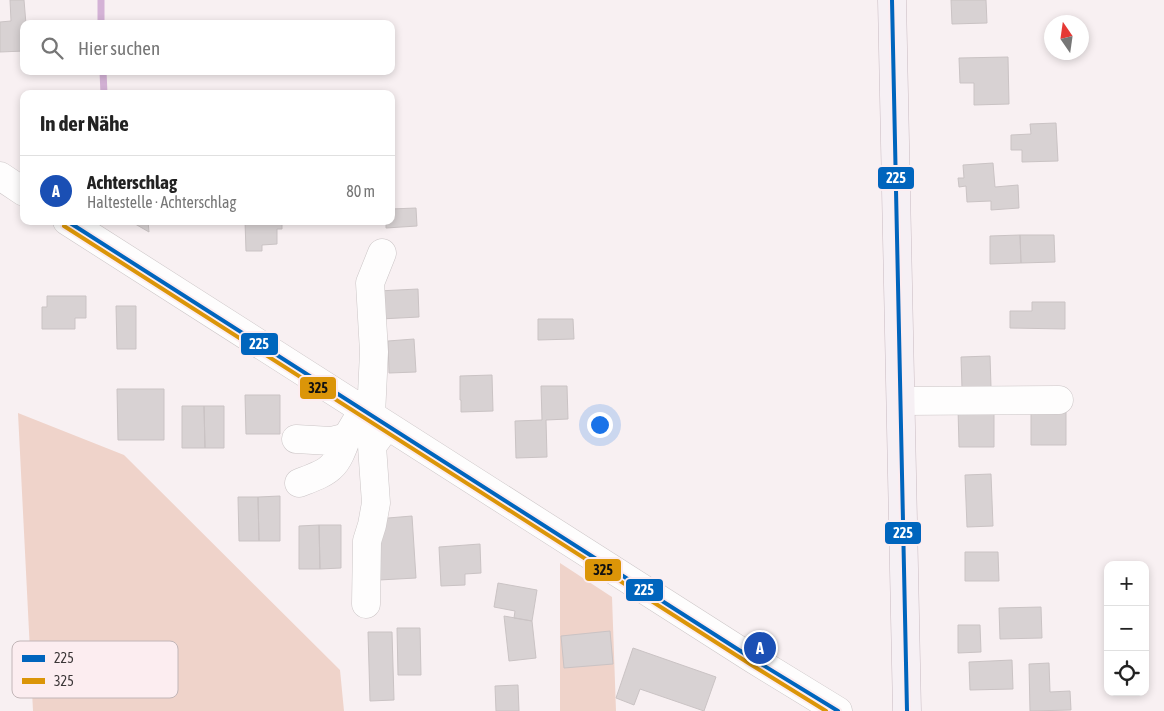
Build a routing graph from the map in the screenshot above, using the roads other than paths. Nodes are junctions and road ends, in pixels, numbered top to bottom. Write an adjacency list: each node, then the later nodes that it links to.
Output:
1 (892, 0): 7 (main road)
2 (0, 176): 3 (street)
3 (20, 189)
4 (73, 225): 8 (street)
5 (382, 253): 8 (street)
6 (1059, 400): 7 (street)
7 (901, 401): 14 (main road)
8 (374, 417): 9 (street); 12 (street); 13 (street)
9 (347, 437): 10 (street); 11 (street)
10 (296, 439)
11 (299, 483)
12 (366, 604)
13 (838, 711)
14 (908, 711)

